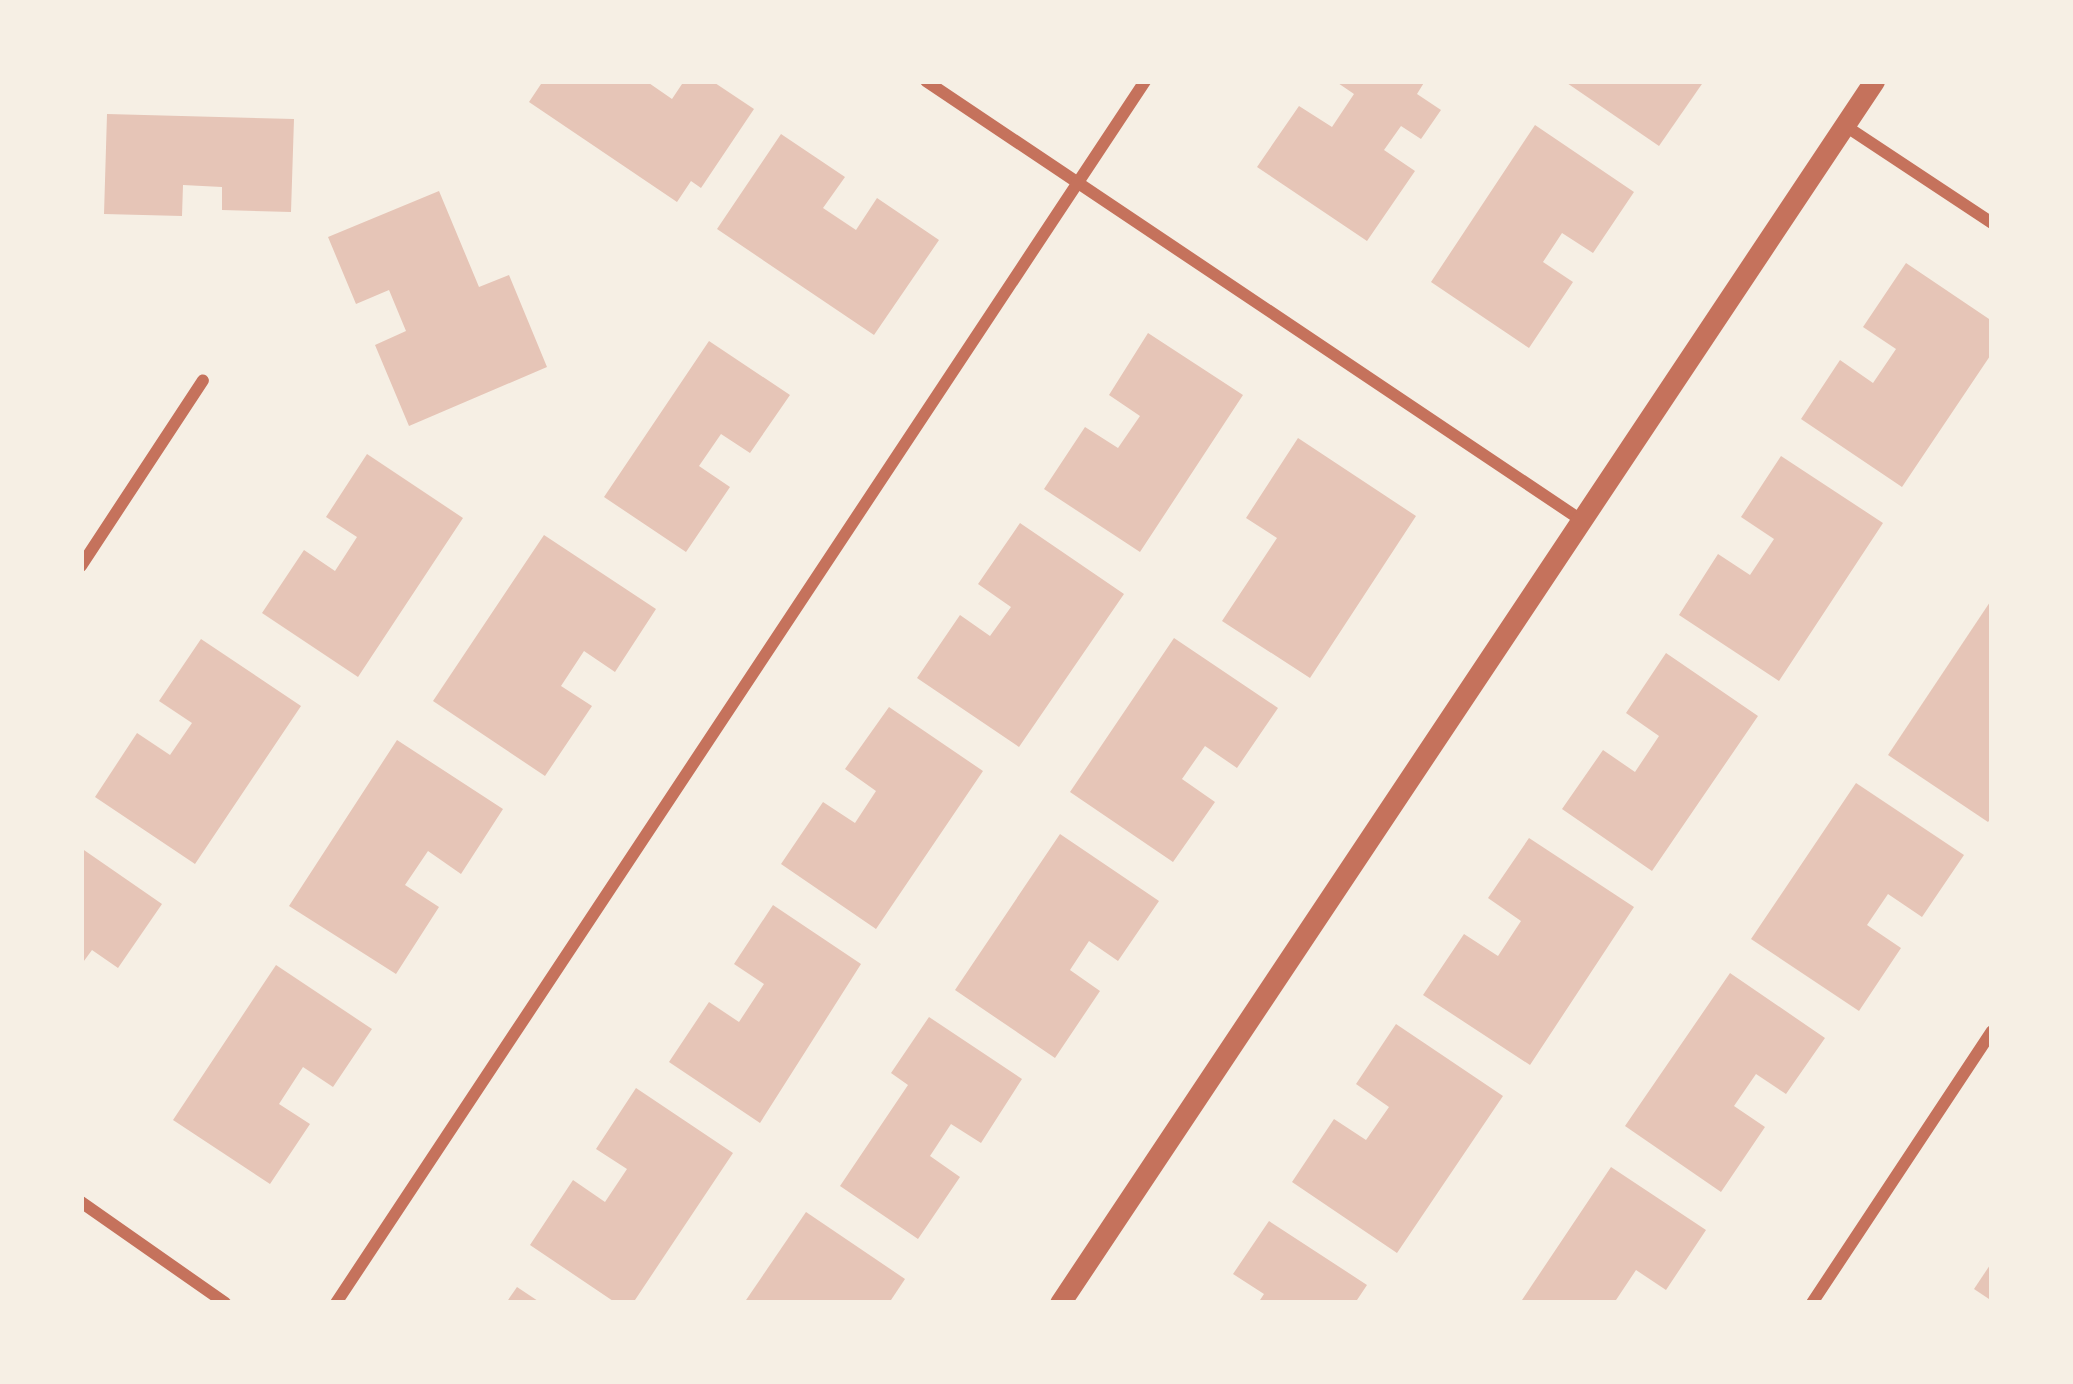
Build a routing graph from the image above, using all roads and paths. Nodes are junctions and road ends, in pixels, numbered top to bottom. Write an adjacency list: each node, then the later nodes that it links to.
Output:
1 (926, 81): 5 (street)
2 (1145, 81): 5 (street)
3 (1874, 81): 4 (street)
4 (1844, 125): 6 (street); 8 (street)
5 (1076, 182): 8 (street); 13 (street)
6 (1992, 223)
7 (203, 380): 9 (street)
8 (1582, 520): 14 (street)
9 (81, 566)
10 (1992, 1030): 15 (street)
11 (81, 1202): 12 (street)
12 (225, 1303)
13 (336, 1303)
14 (1060, 1303)
15 (1812, 1303)

